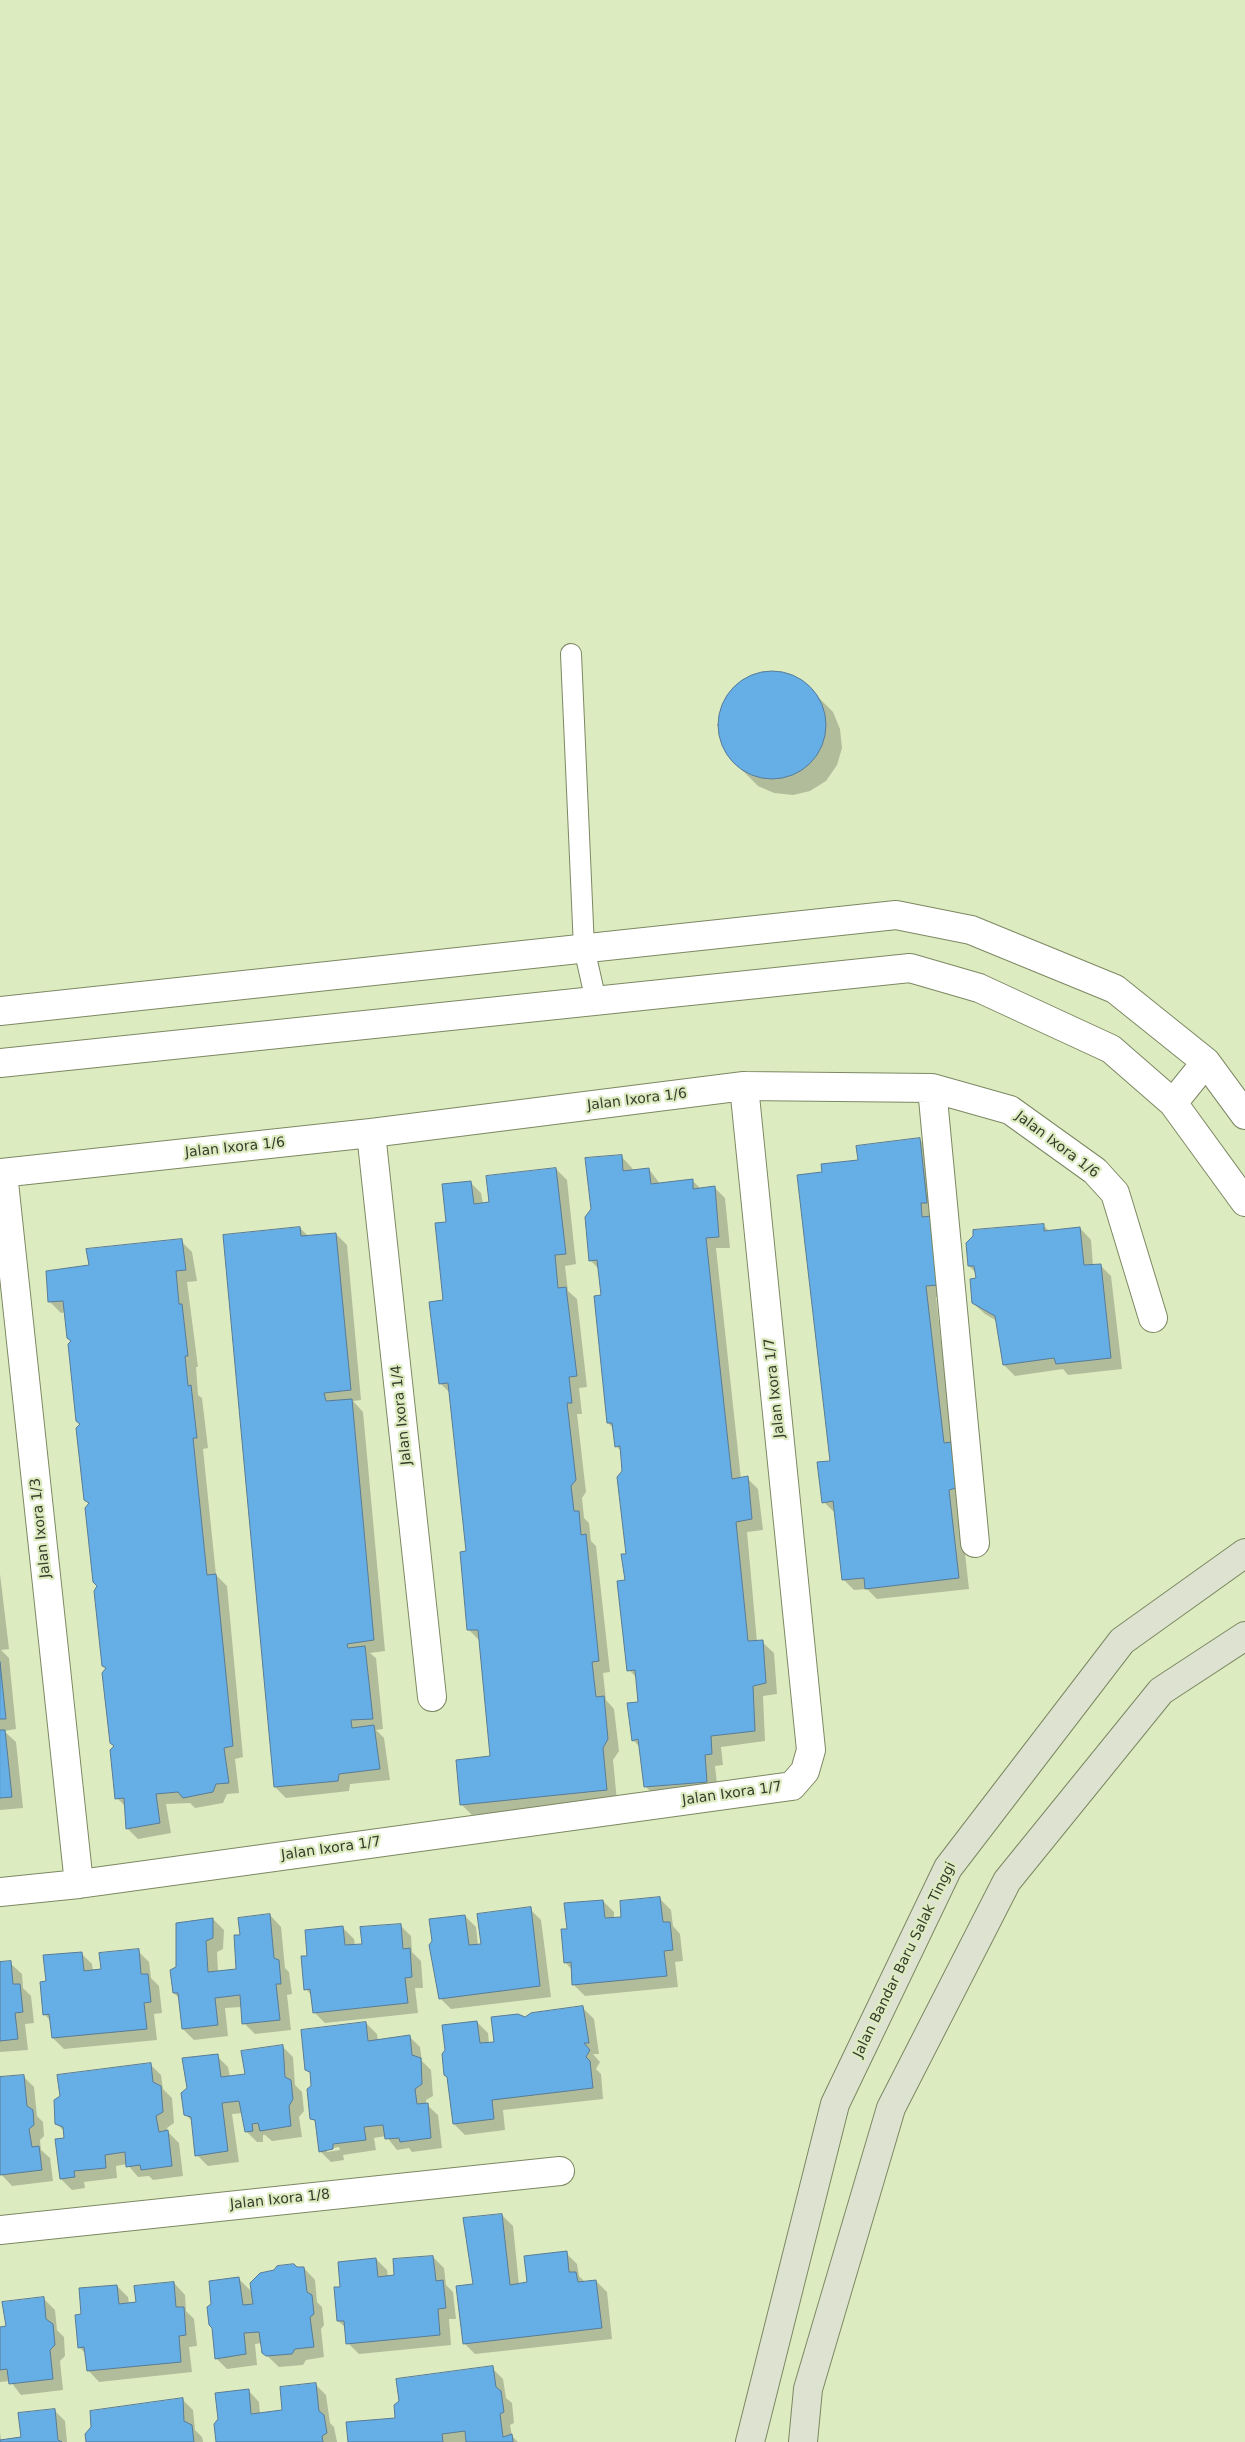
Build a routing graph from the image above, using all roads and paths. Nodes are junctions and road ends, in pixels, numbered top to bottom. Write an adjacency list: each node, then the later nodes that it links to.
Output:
1 (571, 654): 2 (lane)
2 (584, 948): 3 (lane); 4 (street); 5 (street)
3 (596, 1000): 6 (street); 9 (street)
4 (0, 1011)
5 (1206, 1062): 9 (street); 10 (street)
6 (0, 1063)
7 (744, 1086): 8 (street, Jalan Ixora 1/6); 11 (street, Jalan Ixora 1/6); 19 (street, Jalan Ixora 1/7)
8 (932, 1088): 14 (street, Jalan Ixora 1/6); 15 (street)
9 (1172, 1104): 13 (street)
10 (1245, 1114)
11 (372, 1133): 12 (street, Jalan Ixora 1/6); 18 (street, Jalan Ixora 1/4)
12 (2, 1173): 19 (street, Jalan Ixora 1/3)
13 (1245, 1202)
14 (1153, 1318)
15 (975, 1543)
16 (1245, 1553): 23 (main road, Jalan Bandar Baru Salak Tinggi)
17 (1245, 1636): 24 (main road)
18 (432, 1696)
19 (79, 1884): 20 (street, Jalan Ixora 1/7)
20 (0, 1892)
21 (560, 2171): 22 (street, Jalan Ixora 1/8)
22 (0, 2230)
23 (750, 2442)
24 (802, 2442)

